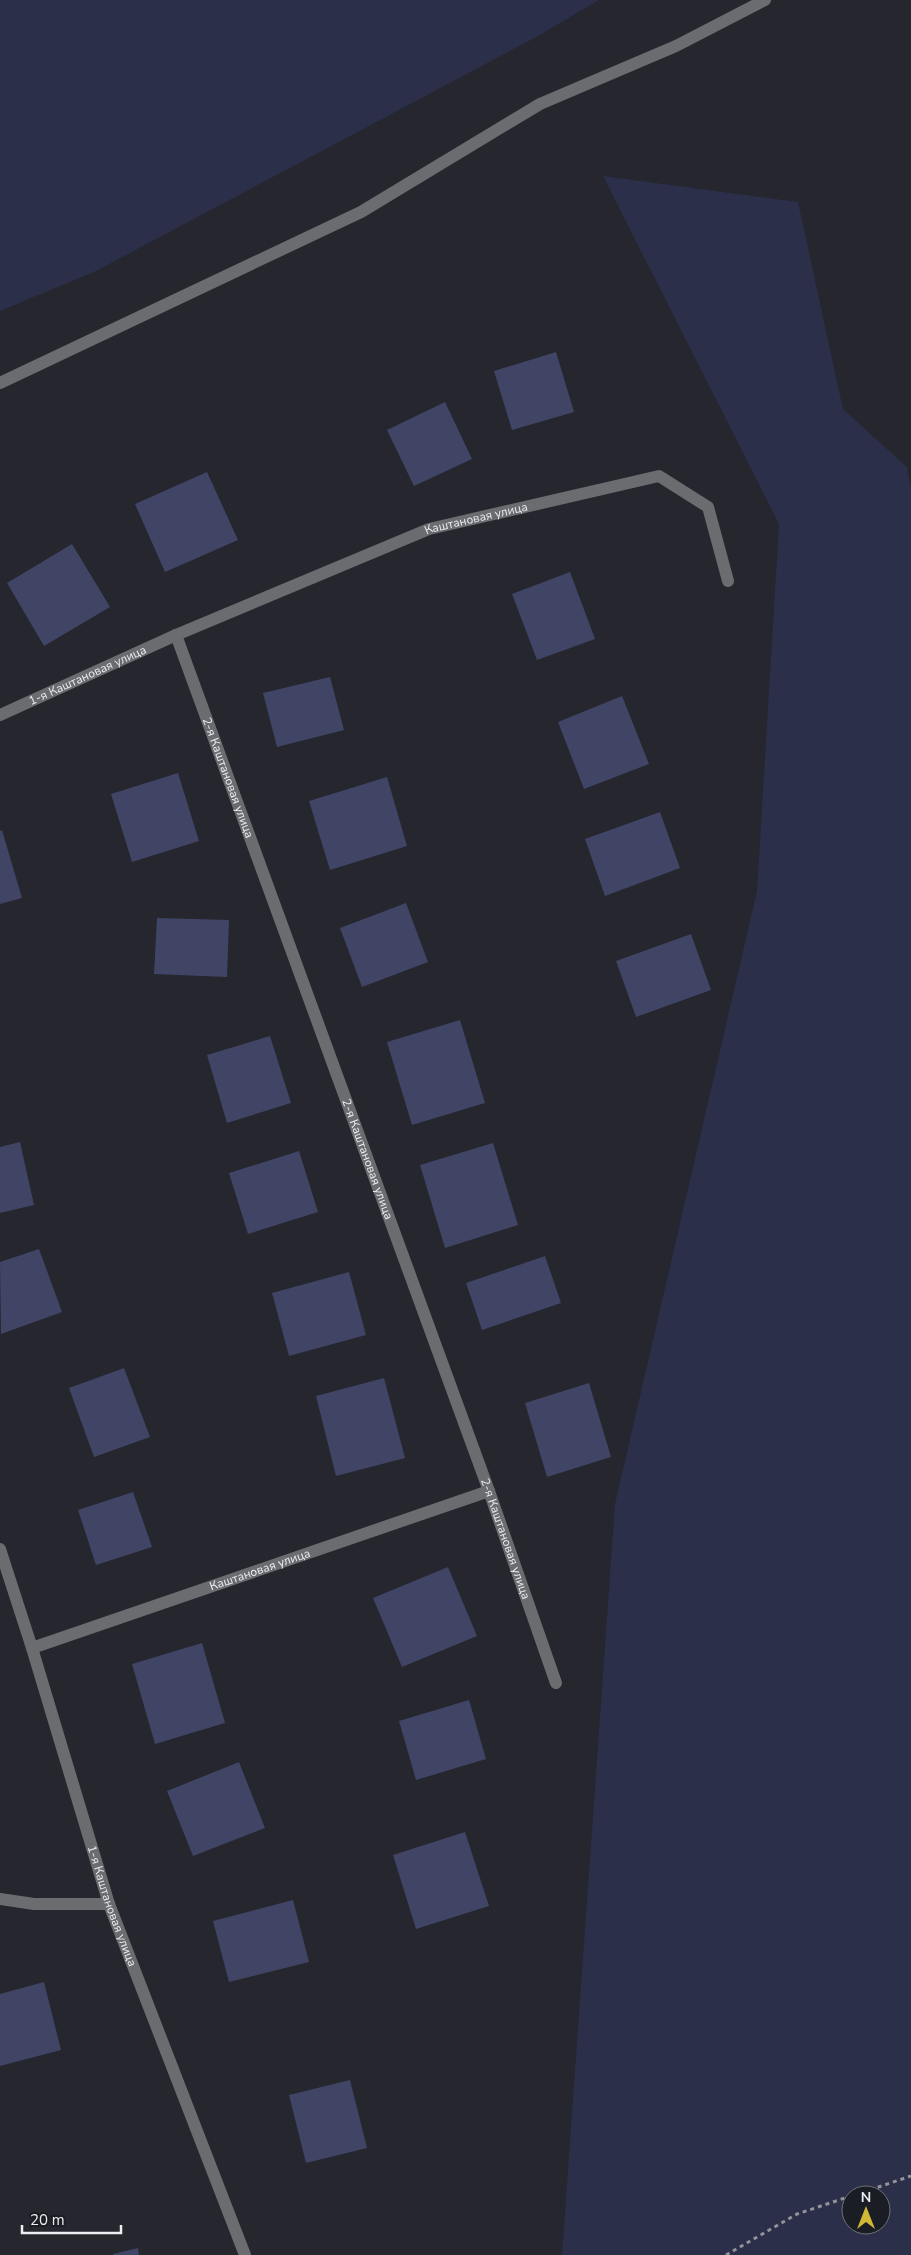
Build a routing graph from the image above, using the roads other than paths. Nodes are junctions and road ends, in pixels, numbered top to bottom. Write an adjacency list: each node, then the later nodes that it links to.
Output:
1 (765, 0): 2 (street)
2 (0, 383)
3 (728, 581): 4 (street, Каштановая улица)
4 (176, 635): 5 (street, 1-я Каштановая улица); 6 (street, 2-я Каштановая улица)
5 (0, 715)
6 (489, 1491): 8 (street, Каштановая улица); 9 (street, 2-я Каштановая улица)
7 (0, 1549): 8 (street, 1-я Каштановая улица)
8 (32, 1648): 11 (street, 1-я Каштановая улица)
9 (556, 1683)
10 (0, 1899): 11 (street)
11 (109, 1904): 12 (street, 1-я Каштановая улица)
12 (245, 2255)

